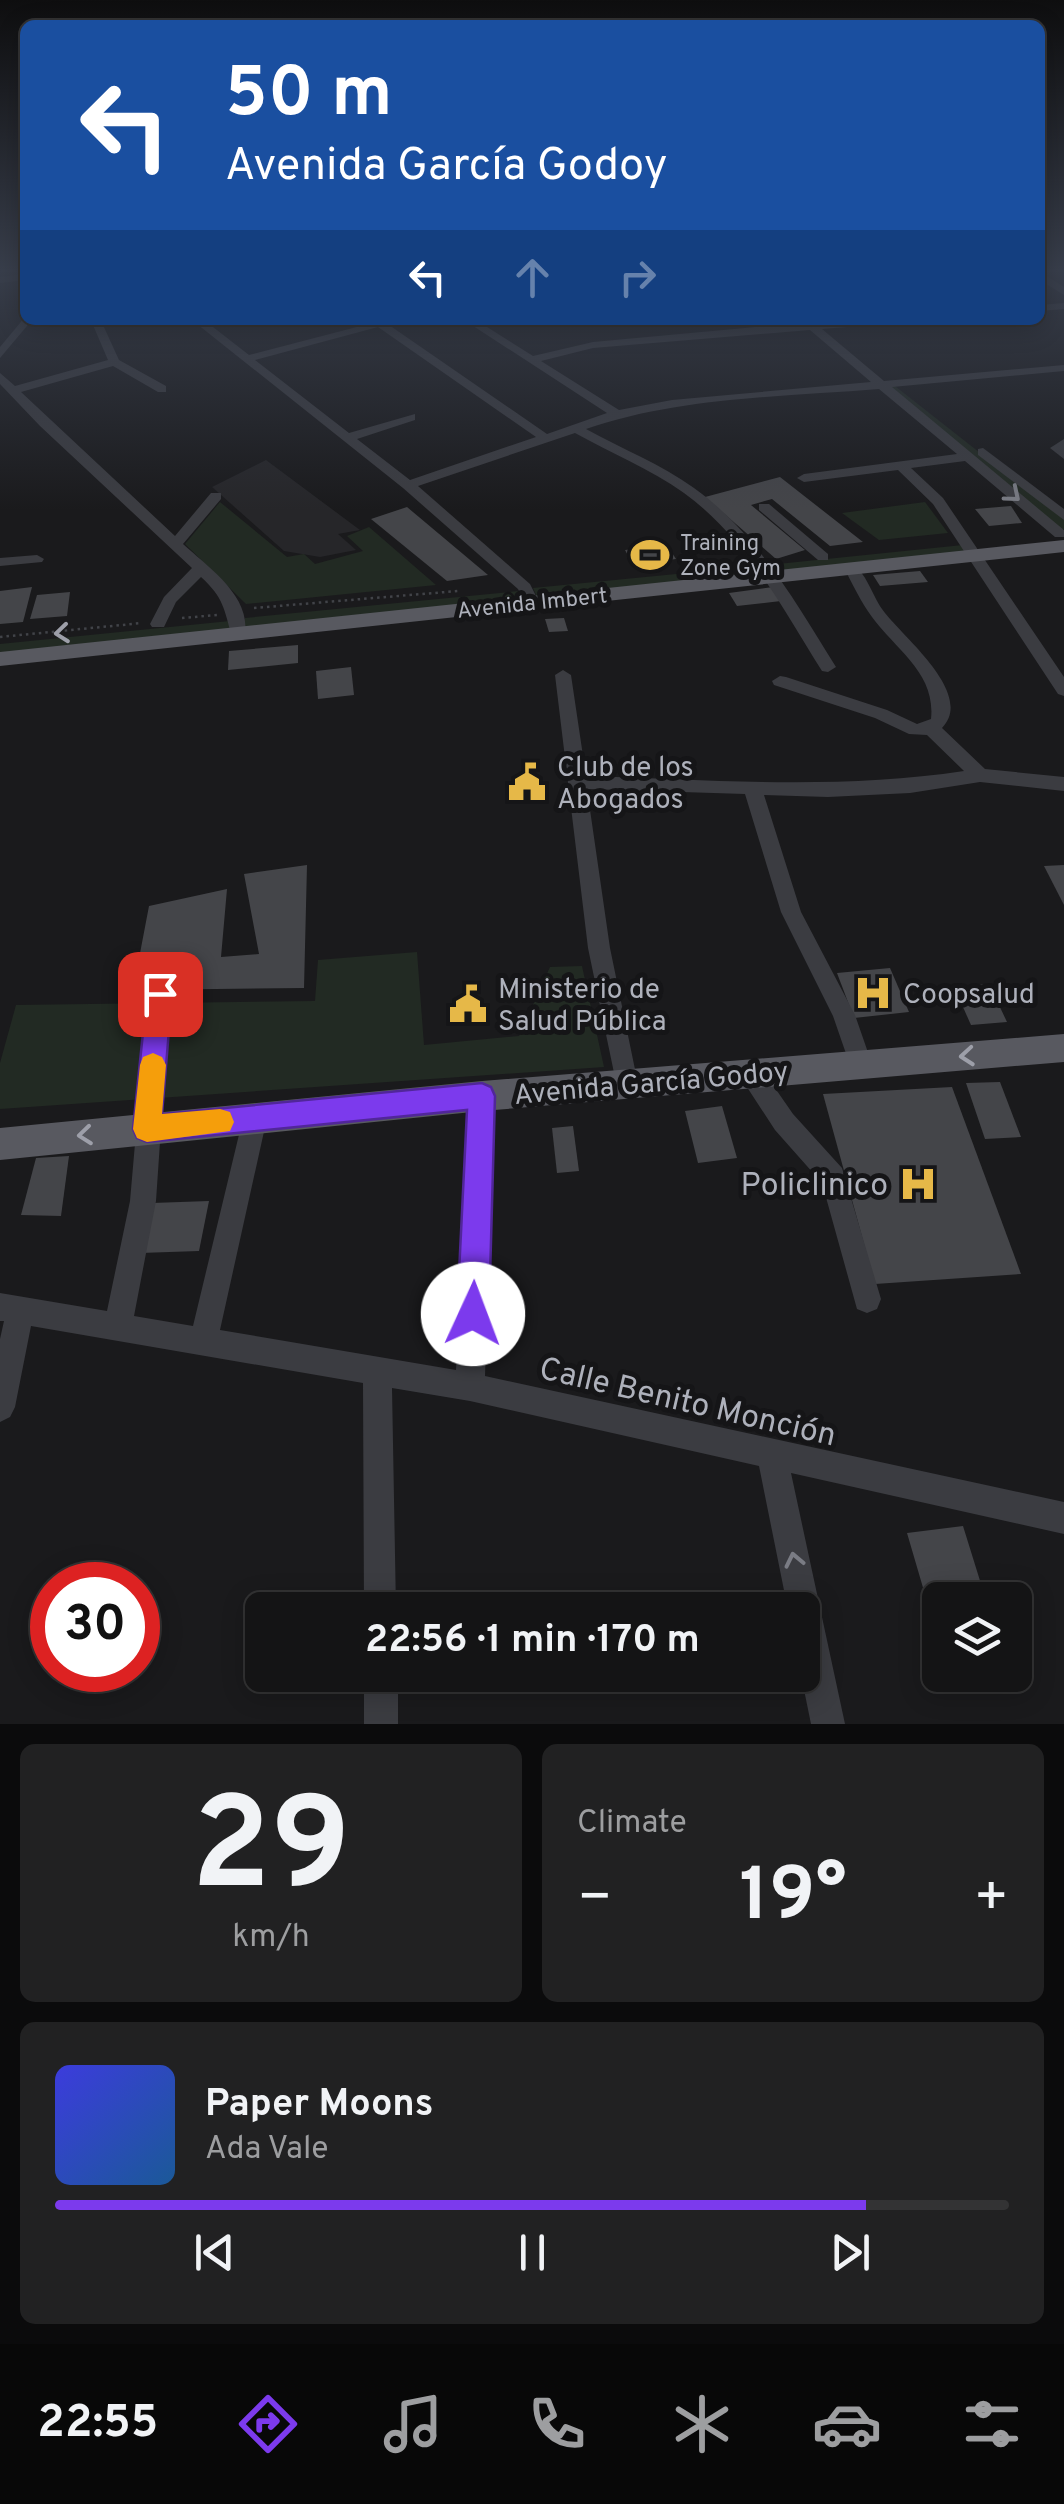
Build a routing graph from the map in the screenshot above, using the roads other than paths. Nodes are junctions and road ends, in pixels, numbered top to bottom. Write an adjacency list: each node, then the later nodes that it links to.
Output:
1 (109, 349): 10 (street)
2 (235, 349): 8 (street)
3 (277, 349): 8 (street)
4 (422, 349): 20 (street)
5 (517, 349): 9 (street)
6 (575, 349): 9 (street)
7 (847, 349): 13 (street)
8 (246, 358): 19 (street)
9 (533, 359): 16 (street)
10 (114, 362): 14 (street); 15 (street)
11 (1064, 368): 13 (street)
12 (0, 377): 15 (street)
13 (887, 383): 16 (street); 23 (street); 29 (street)
14 (162, 389)
15 (13, 390): 30 (street)
16 (617, 414): 18 (street)
17 (411, 417): 19 (street)
18 (574, 427): 20 (street); 37 (street)
19 (346, 438): 26 (street)
20 (545, 438): 26 (street)
21 (1064, 443): 22 (street)
22 (1064, 455)
23 (968, 458): 24 (street); 29 (street, one-way to 29)
24 (901, 466): 25 (street); 31 (street)
25 (804, 478)
26 (408, 485): 38 (street)
27 (216, 496): 30 (street)
28 (764, 506): 32 (street)
29 (1063, 533): 31 (main road, Avenida Imbert)
30 (176, 544): 35 (street)
31 (970, 549): 32 (main road, Avenida Imbert); 36 (main road, Avenida Imbert); 46 (street)
32 (824, 557): 37 (main road, Avenida Imbert)
33 (37, 558): 34 (street)
34 (0, 562)
35 (201, 568): 39 (street); 40 (street)
36 (851, 568): 37 (main road, Avenida Imbert); 47 (street)
37 (766, 570): 38 (main road, Avenida Imbert); 43 (street)
38 (528, 594): 39 (main road, Avenida Imbert)
39 (234, 618): 40 (main road, Avenida Imbert); 42 (main road, Avenida Imbert)
40 (159, 622): 41 (main road, Avenida Imbert, one-way to 41)
41 (0, 638)
42 (0, 659)
43 (828, 667)
44 (563, 675): 49 (street)
45 (780, 681): 47 (street)
46 (1064, 690)
47 (931, 728): 48 (street)
48 (980, 775): 50 (street); 51 (street)
49 (579, 782): 51 (street); 56 (street)
50 (1064, 784)
51 (752, 787): 54 (street)
52 (160, 994): 59 (street)
53 (1064, 1048): 54 (main road, Avenida García Godoy, one-way to 54)
54 (860, 1064): 55 (main road, Avenida García Godoy)
55 (751, 1073): 56 (main road, Avenida García Godoy); 61 (street)
56 (626, 1084): 57 (main road, Avenida García Godoy)
57 (482, 1096): 58 (main road, Avenida García Godoy); 66 (street)
58 (256, 1118): 59 (main road, Avenida García Godoy); 64 (street)
59 (147, 1129): 60 (main road, Avenida García Godoy, one-way to 60); 63 (street)
60 (0, 1144)
61 (867, 1298)
62 (10, 1308): 63 (street, Calle Benito Monción); 67 (street)
63 (118, 1327): 64 (street, Calle Benito Monción)
64 (203, 1341): 65 (street, Calle Benito Monción)
65 (377, 1371): 66 (street, Calle Benito Monción); 70 (street)
66 (470, 1387): 68 (street, Calle Benito Monción)
67 (0, 1407)
68 (772, 1456): 69 (street, Calle Benito Monción); 73 (street, one-way to 68)
69 (1064, 1518)
70 (380, 1592)
71 (380, 1692): 72 (street)
72 (381, 1724)
73 (828, 1724)

